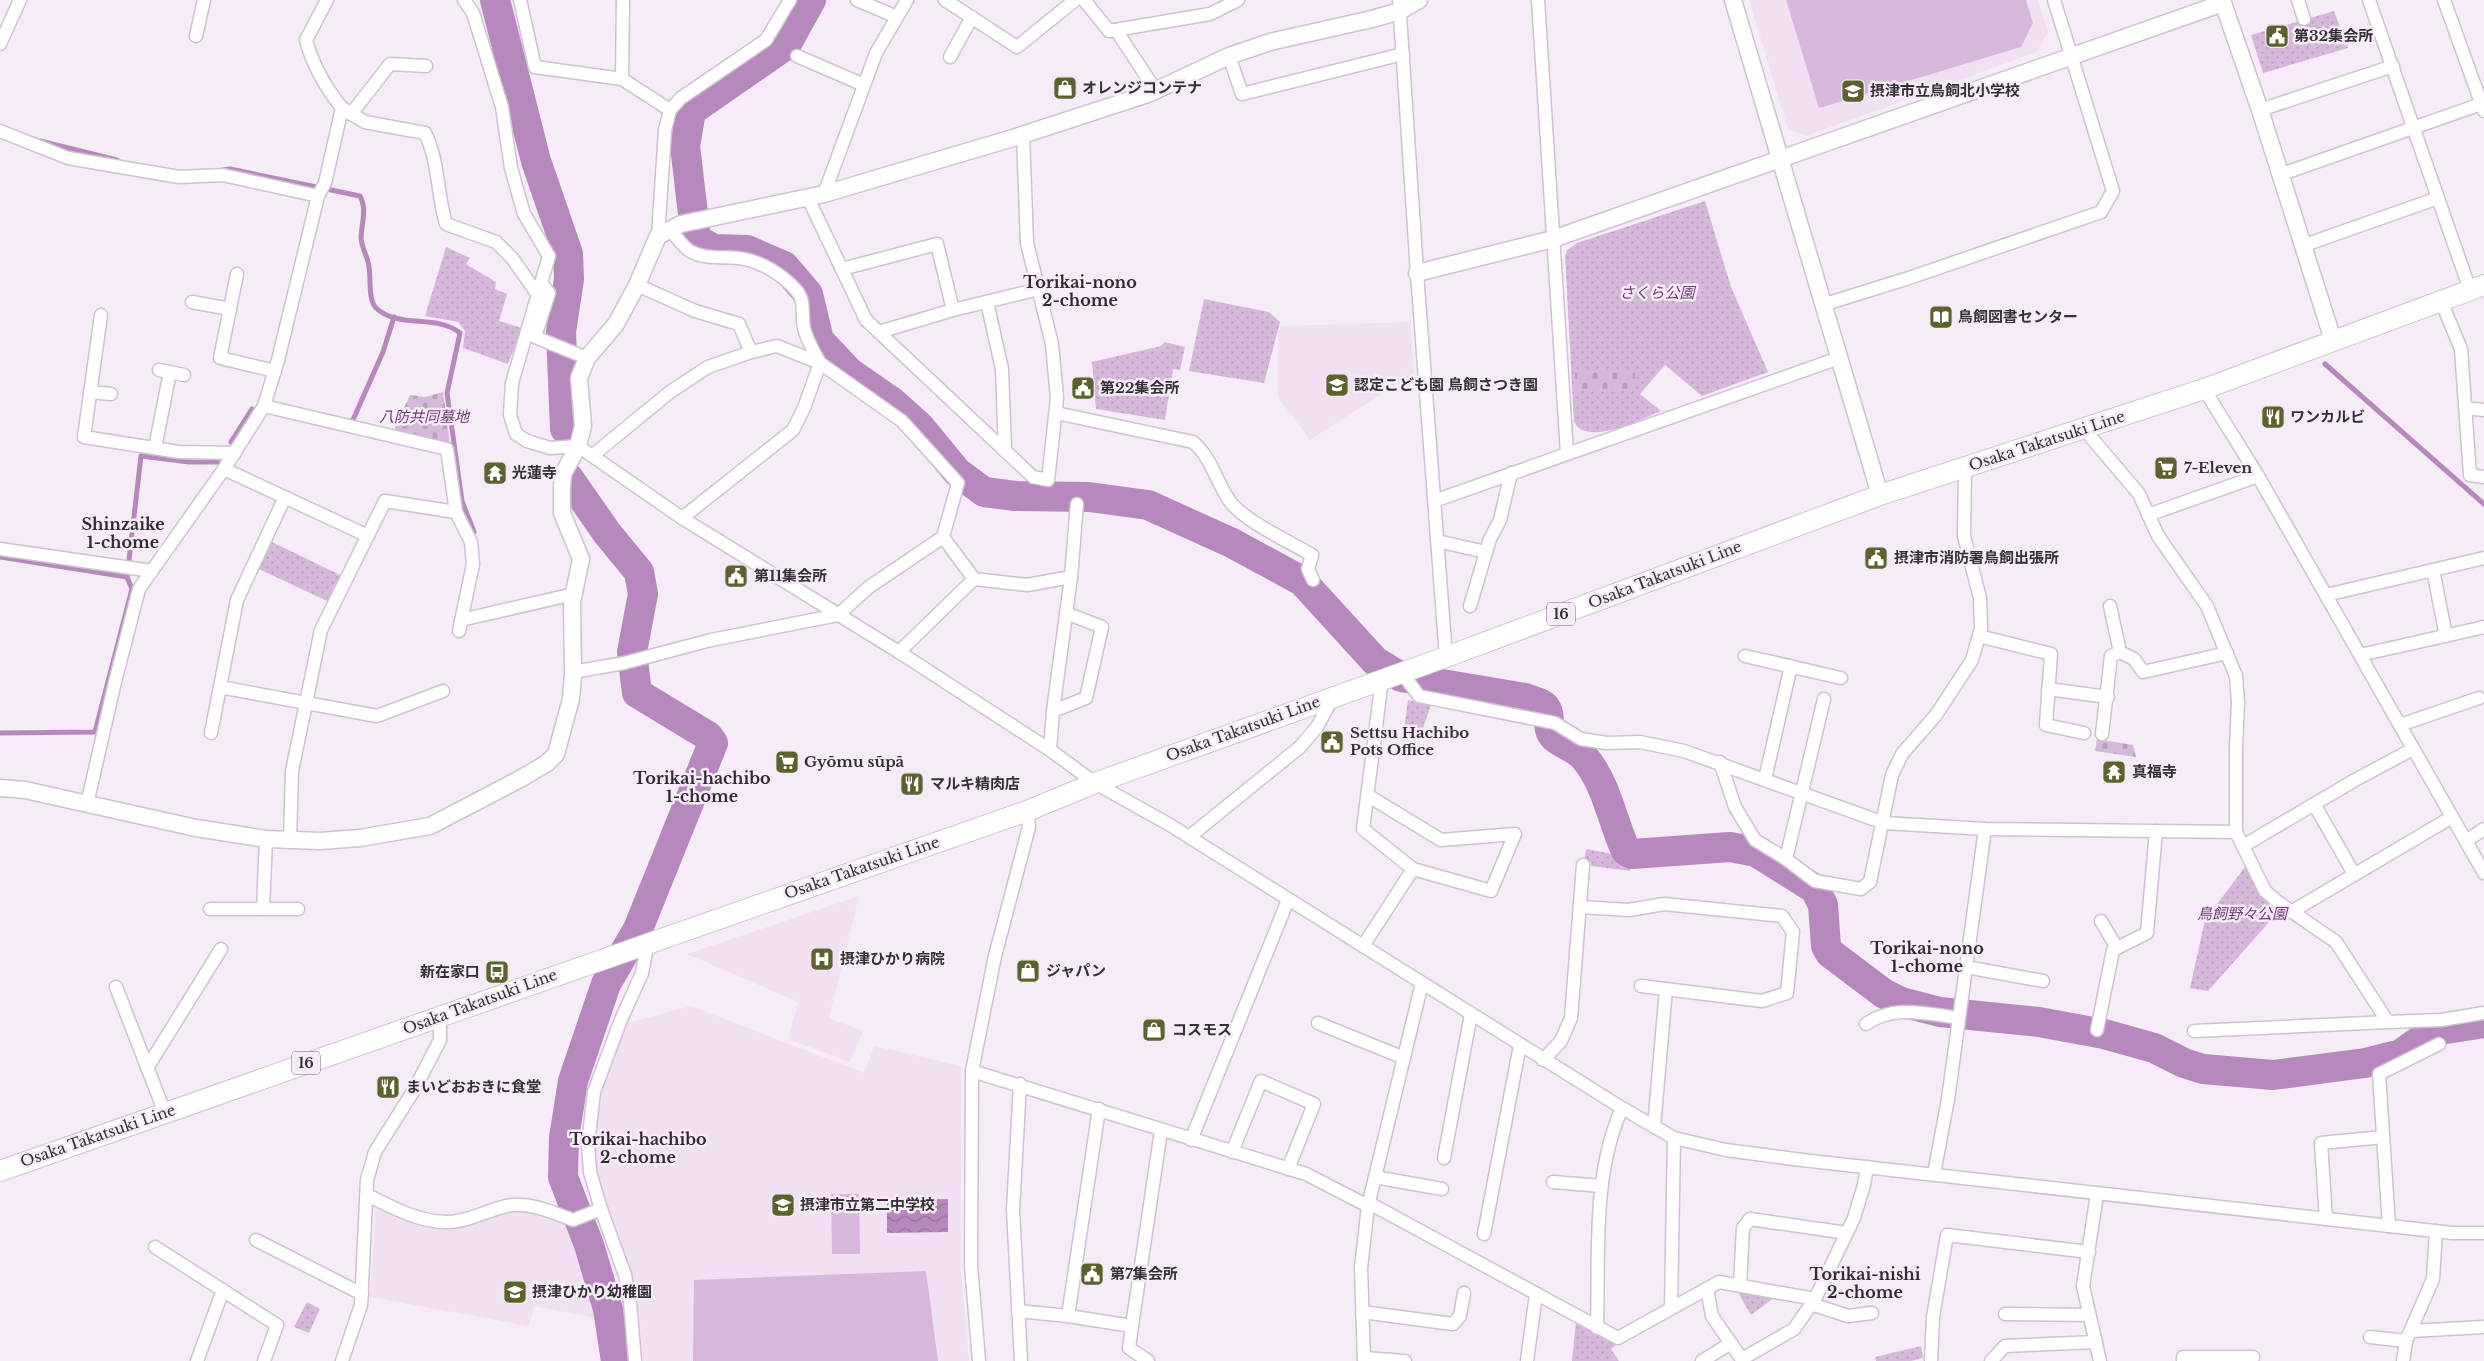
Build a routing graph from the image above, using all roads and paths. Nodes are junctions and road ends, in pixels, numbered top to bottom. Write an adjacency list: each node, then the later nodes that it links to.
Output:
1 (20, 0): 28 (street)
2 (204, 0): 27 (street)
3 (327, 0): 42 (street)
4 (464, 0): 59 (street)
5 (520, 0): 36 (street)
6 (623, 0): 36 (street)
7 (790, 0): 40 (street)
8 (857, 0): 23 (street)
9 (907, 0): 23 (street)
10 (945, 0): 24 (street)
11 (1075, 0): 24 (street)
12 (1084, 0): 26 (street)
13 (1238, 0): 26 (street)
14 (1419, 0): 22 (street)
15 (1538, 0): 52 (street)
16 (1733, 0): 46 (street)
17 (2054, 0): 33 (street)
18 (2298, 0): 25 (street)
19 (2369, 0): 35 (street)
20 (2444, 0): 39 (street)
21 (2223, 2): 33 (street); 41 (street)
22 (1400, 5): 29 (street); 31 (street)
23 (897, 17): 37 (street)
24 (972, 17): 32 (street)
25 (2304, 19)
26 (1116, 30): 38 (street)
27 (196, 36)
28 (0, 44)
29 (1403, 54): 31 (street); 55 (street)
30 (797, 56): 37 (street)
31 (1229, 56): 38 (street)
32 (950, 57)
33 (2072, 57): 46 (street); 64 (street)
34 (426, 66): 42 (street)
35 (2393, 66): 41 (street); 43 (street)
36 (622, 79): 40 (street)
37 (864, 85): 49 (street)
38 (1156, 91): 45 (street)
39 (2483, 106): 43 (street)
40 (670, 110): 51 (street)
41 (2260, 110): 47 (street)
42 (347, 111): 48 (street); 59 (street)
43 (2414, 127): 47 (street); 50 (street)
44 (0, 132): 48 (street)
45 (1023, 135): 49 (street); 60 (street)
46 (1779, 160): 52 (street); 64 (street)
47 (2279, 175): 53 (street)
48 (321, 191): 74 (street)
49 (816, 196): 51 (street); 54 (street)
50 (2438, 198): 53 (street); 58 (street)
51 (669, 229): 57 (street); 73 (street)
52 (1554, 239): 55 (street); 88 (street)
53 (2302, 246): 69 (street)
54 (842, 269): 66 (street); 68 (street)
55 (1417, 273): 97 (street)
56 (237, 274): 65 (street)
57 (637, 285): 70 (street); 71 (street)
58 (2477, 288): 61 (main road, Osaka Takatsuki Line / 16)
59 (540, 289): 71 (street); 84 (street)
60 (1039, 289): 63 (street); 82 (street)
61 (2441, 301): 69 (main road, Osaka Takatsuki Line / 16); 80 (street)
62 (192, 302): 65 (street)
63 (987, 302): 66 (street); 86 (street)
64 (1822, 305): 72 (street)
65 (230, 309): 74 (street)
66 (953, 310): 68 (street)
67 (101, 315): 77 (street)
68 (879, 332): 86 (street)
69 (2333, 340): 76 (main road, Osaka Takatsuki Line / 16)
70 (750, 352): 73 (street); 89 (street)
71 (587, 358): 84 (street)
72 (1838, 358): 88 (street); 95 (street)
73 (820, 363): 101 (street); 103 (street)
74 (275, 371): 79 (street)
75 (184, 375): 85 (street)
76 (2204, 389): 83 (main road, Osaka Takatsuki Line / 16); 93 (street)
77 (90, 392): 78 (street); 85 (street)
78 (111, 394)
79 (264, 406): 87 (street); 99 (street)
80 (2465, 408): 81 (street); 94 (street)
81 (2484, 410)
82 (1056, 413): 86 (street); 112 (street)
83 (2084, 429): 90 (main road, Osaka Takatsuki Line / 16); 100 (street)
84 (578, 446): 89 (street); 113 (street)
85 (155, 448): 87 (street)
86 (1005, 451)
87 (235, 453): 91 (street)
88 (1568, 453): 92 (street)
89 (593, 456): 101 (street)
90 (1965, 468): 95 (main road, Osaka Takatsuki Line / 16); 120 (street)
91 (224, 469): 96 (street); 109 (street)
92 (1511, 473): 97 (street); 106 (street)
93 (2258, 476): 100 (street); 114 (street)
94 (2484, 477)
95 (1880, 495): 127 (main road, Osaka Takatsuki Line / 16)
96 (285, 497): 102 (street); 133 (street)
97 (1434, 501): 104 (street)
98 (1077, 504): 110 (street)
99 (456, 512): 102 (street); 113 (street)
100 (2148, 515): 124 (street)
101 (682, 518): 118 (street)
102 (368, 536): 140 (street)
103 (943, 537): 111 (street); 118 (street)
104 (1437, 541): 106 (street); 127 (street)
105 (0, 549): 109 (street)
106 (1486, 552): 115 (street)
107 (2484, 558): 108 (street)
108 (2433, 570): 114 (street); 121 (street)
109 (152, 571): 154 (street)
110 (1071, 577): 111 (street); 117 (street)
111 (974, 579): 122 (street)
112 (1313, 580)
113 (574, 594): 129 (street)
114 (2326, 595): 125 (street)
115 (1470, 606)
116 (2110, 606): 123 (street)
117 (1066, 614): 141 (street); 141 (street)
118 (838, 615): 122 (street); 129 (street)
119 (2484, 627): 121 (street)
120 (1979, 636): 134 (street); 158 (street)
121 (2446, 636): 125 (street)
122 (899, 652): 147 (street)
123 (2120, 652): 124 (street); 136 (street)
124 (2227, 653): 162 (street)
125 (2360, 655): 142 (street)
126 (1745, 656): 128 (street)
127 (1446, 657): 130 (main road, Osaka Takatsuki Line / 16)
128 (1791, 666): 131 (street); 149 (street)
129 (573, 672): 165 (street)
130 (1402, 672): 132 (main road, Osaka Takatsuki Line / 16); 148 (street)
131 (1841, 678)
132 (1382, 679): 137 (main road, Osaka Takatsuki Line / 16); 153 (street)
133 (220, 687): 140 (street); 143 (street)
134 (2048, 689): 136 (street); 144 (street)
135 (443, 691): 140 (street)
136 (2108, 696): 145 (street)
137 (1333, 697): 150 (main road, Osaka Takatsuki Line / 16); 163 (street)
138 (2479, 698): 142 (street)
139 (1824, 699): 152 (street)
140 (305, 703): 165 (street)
141 (1053, 710): 147 (street)
142 (2400, 726): 146 (street)
143 (211, 733)
144 (2084, 733)
145 (2102, 734)
146 (2413, 749): 155 (street); 157 (street)
147 (1050, 750): 150 (street)
148 (1720, 762): 149 (street); 168 (street)
149 (1766, 779): 152 (street)
150 (1094, 783): 156 (main road, Osaka Takatsuki Line / 16); 163 (street)
151 (0, 788): 154 (street)
152 (1802, 792): 158 (street); 168 (street)
153 (1367, 795): 170 (street); 170 (street)
154 (87, 804): 164 (street)
155 (2314, 804): 167 (street); 172 (street)
156 (1027, 811): 180 (main road, Osaka Takatsuki Line / 16); 204 (street)
157 (2452, 817): 166 (street); 172 (street)
158 (1884, 823): 159 (street); 168 (street)
159 (1984, 829): 161 (street); 184 (street)
160 (2484, 829): 166 (street)
161 (2156, 831): 162 (street); 182 (street)
162 (2236, 832): 167 (street)
163 (1190, 837): 173 (street)
164 (266, 839): 165 (street); 176 (street)
165 (290, 840)
166 (2466, 842): 171 (street)
167 (2243, 846): 178 (street)
168 (1786, 859)
169 (1583, 865): 174 (street)
170 (1413, 870): 181 (street)
171 (2484, 873)
172 (2354, 874): 178 (street)
173 (1288, 900): 181 (street); 213 (street)
174 (1580, 906): 189 (street); 202 (street)
175 (210, 909): 176 (street)
176 (264, 909): 177 (street)
177 (298, 909)
178 (2291, 912): 194 (street)
179 (2101, 921): 182 (street)
180 (643, 944): 193 (main road, Osaka Takatsuki Line / 16); 227 (street)
181 (1363, 946): 186 (street)
182 (2117, 948): 197 (street)
183 (221, 949): 203 (street)
184 (1966, 968): 185 (street); 192 (street)
185 (2043, 981)
186 (1422, 983): 191 (street); 201 (street)
187 (1641, 986): 189 (street)
188 (116, 987): 203 (street)
189 (1666, 989): 209 (street)
190 (2484, 1013): 194 (street)
191 (1472, 1014): 200 (street); 215 (street)
192 (1959, 1015): 196 (street); 219 (street)
193 (440, 1016): 208 (main road, Osaka Takatsuki Line / 16); 225 (street)
194 (2388, 1022): 198 (street)
195 (1318, 1023): 201 (street)
196 (1866, 1024)
197 (2098, 1030)
198 (2194, 1031)
199 (2439, 1044): 211 (street)
200 (1520, 1045): 202 (street); 232 (street)
201 (1404, 1058): 220 (street)
202 (1543, 1060): 206 (street)
203 (147, 1068): 208 (street)
204 (972, 1071): 205 (street); 264 (street)
205 (1020, 1084): 207 (street); 245 (street)
206 (1622, 1108): 209 (street); 222 (street)
207 (1099, 1109): 210 (street); 250 (street)
208 (164, 1113): 218 (main road, Osaka Takatsuki Line / 16)
209 (1654, 1127): 212 (street)
210 (1161, 1131): 213 (street); 251 (street)
211 (2384, 1137): 228 (street); 229 (street)
212 (1674, 1138): 216 (street); 244 (street)
213 (1191, 1140): 214 (street)
214 (1232, 1152): 217 (street); 217 (street)
215 (1444, 1158)
216 (1867, 1167): 219 (street); 231 (street)
217 (1288, 1169): 226 (street)
218 (0, 1171)
219 (1934, 1174): 224 (street)
220 (1375, 1177): 223 (street); 226 (street)
221 (1553, 1182): 222 (street)
222 (1601, 1186): 252 (street)
223 (1442, 1189)
224 (2097, 1194): 228 (street); 236 (street)
225 (367, 1195): 227 (street); 241 (street)
226 (1369, 1205): 242 (street); 246 (street)
227 (601, 1209): 263 (street)
228 (2326, 1219): 229 (street)
229 (2389, 1226): 230 (street)
230 (2436, 1231): 233 (street); 254 (street)
231 (1846, 1233): 237 (street); 243 (street)
232 (1484, 1234)
233 (2484, 1234)
234 (256, 1240): 241 (street)
235 (155, 1247): 239 (street)
236 (2089, 1252): 249 (street); 270 (street)
237 (1740, 1285): 238 (street); 243 (street)
238 (1707, 1289): 244 (street); 257 (street)
239 (223, 1290): 260 (street); 261 (street)
240 (1464, 1293): 246 (street)
241 (362, 1294): 262 (street)
242 (1536, 1294): 252 (street); 268 (street)
243 (1813, 1302): 247 (street); 259 (street)
244 (1671, 1307): 252 (street)
245 (1018, 1312): 250 (street); 265 (street)
246 (1362, 1312): 258 (street)
247 (1872, 1313)
248 (2005, 1314): 249 (street)
249 (2090, 1314): 256 (street)
250 (1068, 1316): 251 (street)
251 (1132, 1326): 266 (street)
252 (1597, 1328)
253 (2484, 1328): 254 (street)
254 (2408, 1336): 255 (street); 275 (street)
255 (2370, 1337)
256 (2096, 1342): 271 (street); 272 (street)
257 (1731, 1343): 259 (street); 269 (street)
258 (1364, 1360): 267 (street)
259 (1742, 1360)
260 (197, 1361)
261 (264, 1361)
262 (342, 1361)
263 (635, 1361)
264 (979, 1361)
265 (1021, 1361)
266 (1148, 1361)
267 (1404, 1361)
268 (1527, 1361)
269 (1702, 1361)
270 (1932, 1361)
271 (1991, 1361)
272 (2100, 1361)
273 (2183, 1361): 274 (street)
274 (2252, 1361)
275 (2403, 1361)

